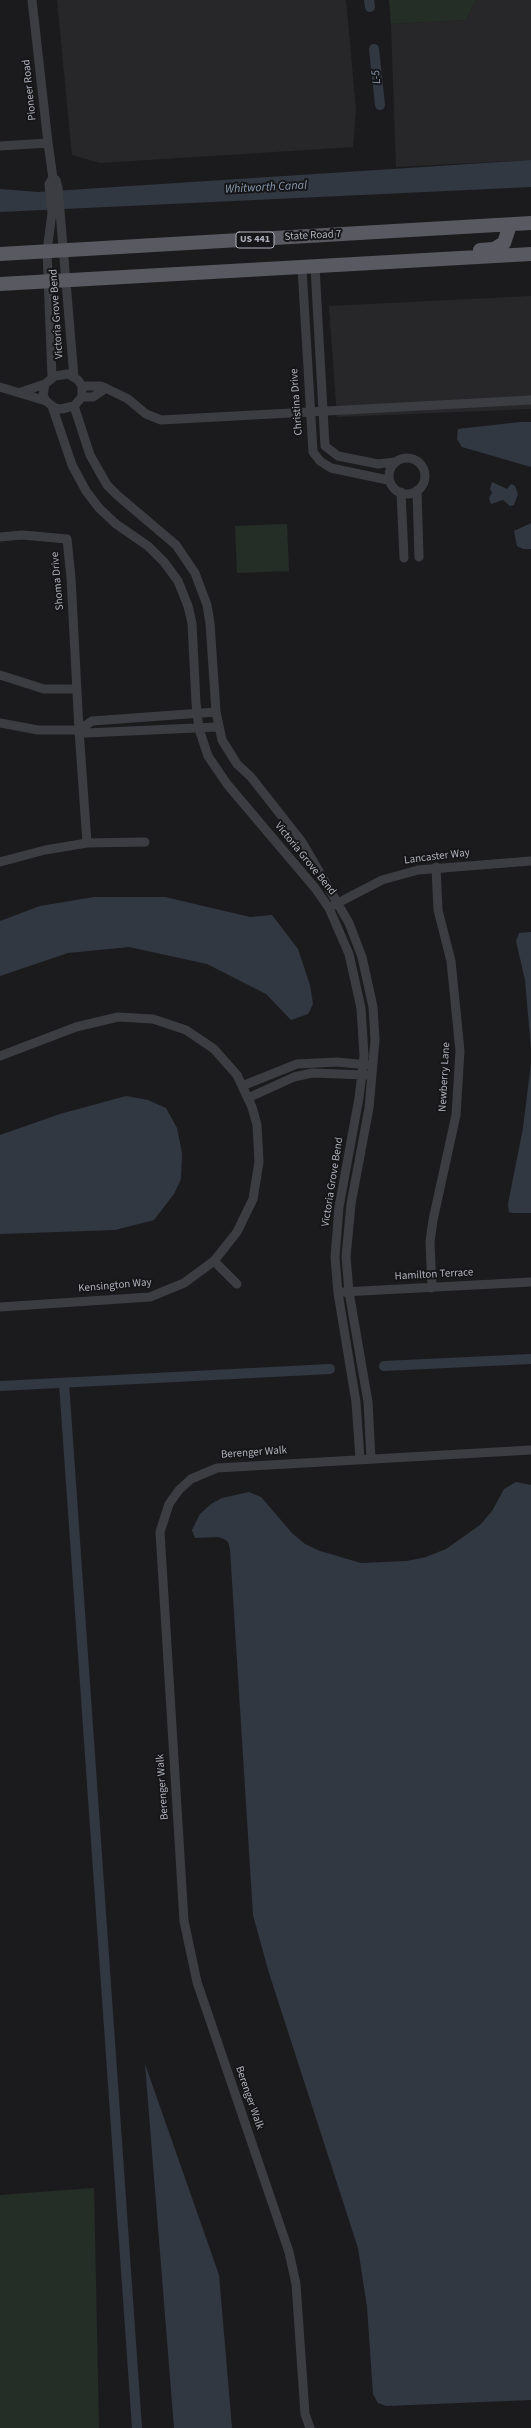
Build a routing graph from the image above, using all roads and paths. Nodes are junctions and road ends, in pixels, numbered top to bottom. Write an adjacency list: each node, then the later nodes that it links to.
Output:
1 (32, 0): 2 (street, Pioneer Road)
2 (48, 143): 3 (street); 4 (street, Pioneer Road)
3 (0, 146)
4 (51, 181): 5 (street, Pioneer Road); 5 (street, Pioneer Road)
5 (56, 212): 8 (street, Pioneer Road); 9 (street, Pioneer Road)
6 (531, 223): 7 (main road, State Road 7 / US 441)
7 (510, 225): 8 (main road, State Road 7 / US 441); 12 (main road)
8 (64, 250): 9 (main road, State Road 7 / US 441); 14 (street, Victoria Grove Bend)
9 (47, 251): 10 (main road, State Road 7 / US 441); 15 (street, Victoria Grove Bend)
10 (0, 254)
11 (531, 254): 12 (main road)
12 (433, 260): 13 (main road)
13 (308, 268): 14 (main road); 27 (street, Christina Drive); 28 (street)
14 (66, 280): 15 (main road); 17 (street, Victoria Grove Bend)
15 (47, 281): 16 (main road); 18 (street, Victoria Grove Bend)
16 (0, 284)
17 (74, 377): 18 (street); 19 (street)
18 (49, 380): 22 (street); 25 (street)
19 (82, 386): 21 (street); 23 (street)
20 (0, 387): 22 (street)
21 (106, 388): 23 (street); 27 (street)
22 (21, 392): 25 (street)
23 (82, 397): 26 (street)
24 (531, 400): 28 (street)
25 (49, 403): 26 (street); 39 (street, Victoria Grove Bend)
26 (74, 406): 38 (street, Victoria Grove Bend)
27 (309, 411): 28 (street); 30 (street, Christina Drive)
28 (323, 411): 29 (street)
29 (395, 462): 30 (street); 31 (street)
30 (388, 480): 32 (street)
31 (417, 490): 32 (street); 34 (street)
32 (401, 492): 35 (street)
33 (0, 537): 37 (street, Shoma Drive)
34 (419, 557)
35 (404, 558)
36 (0, 675): 37 (street)
37 (77, 689): 43 (street, Shoma Drive)
38 (216, 712): 39 (street); 41 (street, Victoria Grove Bend)
39 (197, 713): 42 (street, Victoria Grove Bend); 43 (street)
40 (0, 723): 43 (street)
41 (217, 727): 42 (street); 49 (street, Victoria Grove Bend)
42 (199, 729): 43 (street); 50 (street, Victoria Grove Bend)
43 (78, 730): 45 (street, Shoma Drive)
44 (145, 842): 45 (street)
45 (87, 843): 47 (street)
46 (531, 861): 48 (street, Lancaster Way)
47 (0, 862)
48 (436, 867): 49 (street, Lancaster Way); 60 (street, Newberry Lane)
49 (337, 903): 50 (street, Lancaster Way); 52 (street, Victoria Grove Bend)
50 (329, 908): 53 (street, Victoria Grove Bend)
51 (0, 1056): 55 (street, Kensington Way)
52 (374, 1066): 53 (street); 54 (street, Victoria Grove Bend)
53 (362, 1070): 54 (street); 55 (street); 56 (street); 62 (street, Victoria Grove Bend)
54 (373, 1076): 61 (street, Victoria Grove Bend)
55 (242, 1086): 56 (street, Kensington Way)
56 (248, 1098): 57 (street, Kensington Way)
57 (214, 1261): 59 (street); 63 (street, Kensington Way)
58 (531, 1282): 60 (street, Hamilton Terrace)
59 (237, 1284)
60 (432, 1288): 61 (street, Hamilton Terrace)
61 (349, 1292): 62 (street, Hamilton Terrace); 66 (street, Victoria Grove Bend)
62 (338, 1293): 65 (street, Victoria Grove Bend)
63 (0, 1307)
64 (531, 1450): 66 (street, Berenger Walk)
65 (360, 1459): 66 (street, Berenger Walk); 67 (street, Berenger Walk)
66 (371, 1459)
67 (310, 2428)

